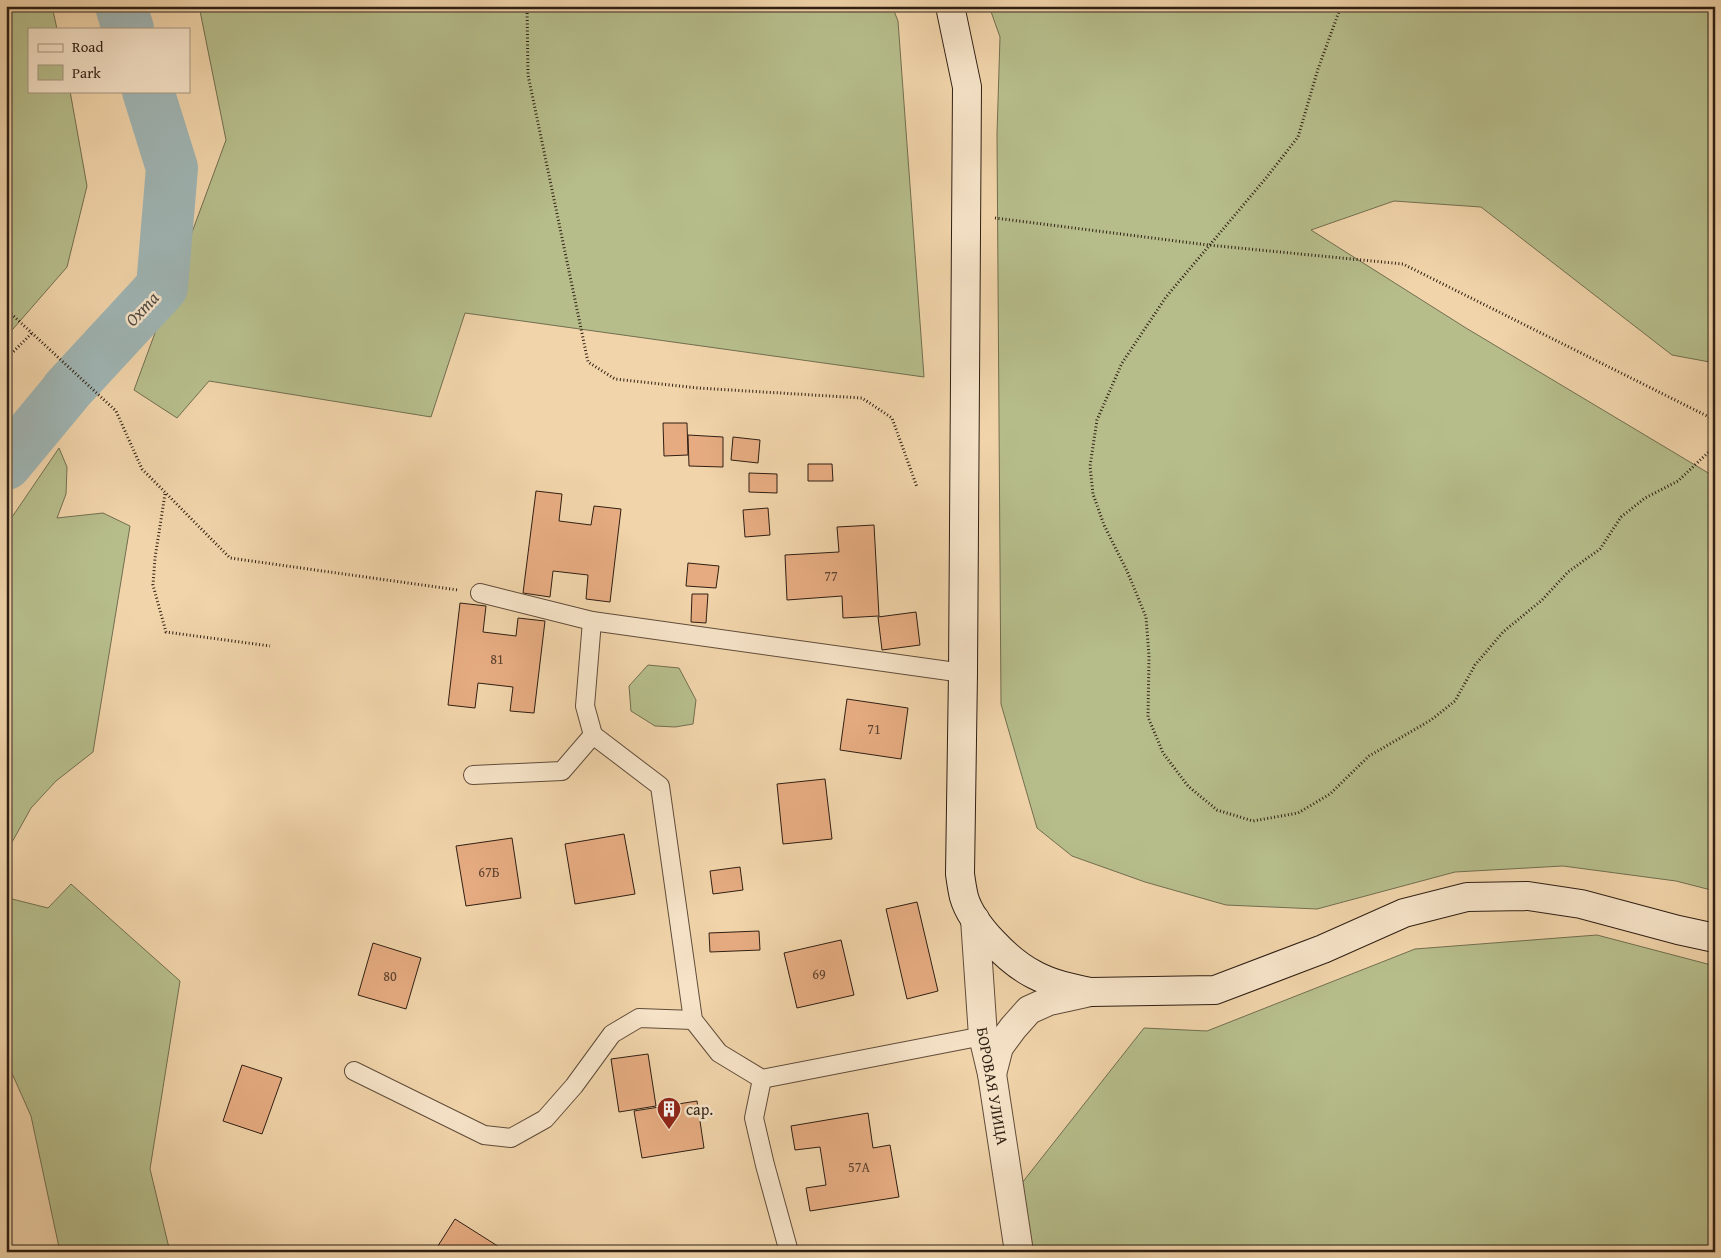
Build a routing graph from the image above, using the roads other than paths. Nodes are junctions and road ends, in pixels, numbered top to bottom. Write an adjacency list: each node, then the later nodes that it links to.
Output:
1 (950, 6): 4 (street)
2 (480, 593): 3 (lane)
3 (592, 621): 4 (lane); 5 (lane)
4 (963, 674): 7 (street)
5 (593, 735): 6 (lane); 10 (lane)
6 (473, 775)
7 (975, 919): 9 (street); 11 (street, БОРОВАЯ УЛИЦА)
8 (1715, 938): 9 (street)
9 (1090, 992): 13 (street)
10 (693, 1020): 12 (lane); 14 (lane)
11 (983, 1036): 13 (street, БОРОВАЯ УЛИЦА); 14 (lane)
12 (354, 1071)
13 (992, 1074): 16 (street, БОРОВАЯ УЛИЦА)
14 (762, 1079): 15 (lane)
15 (789, 1252)
16 (1020, 1252)

